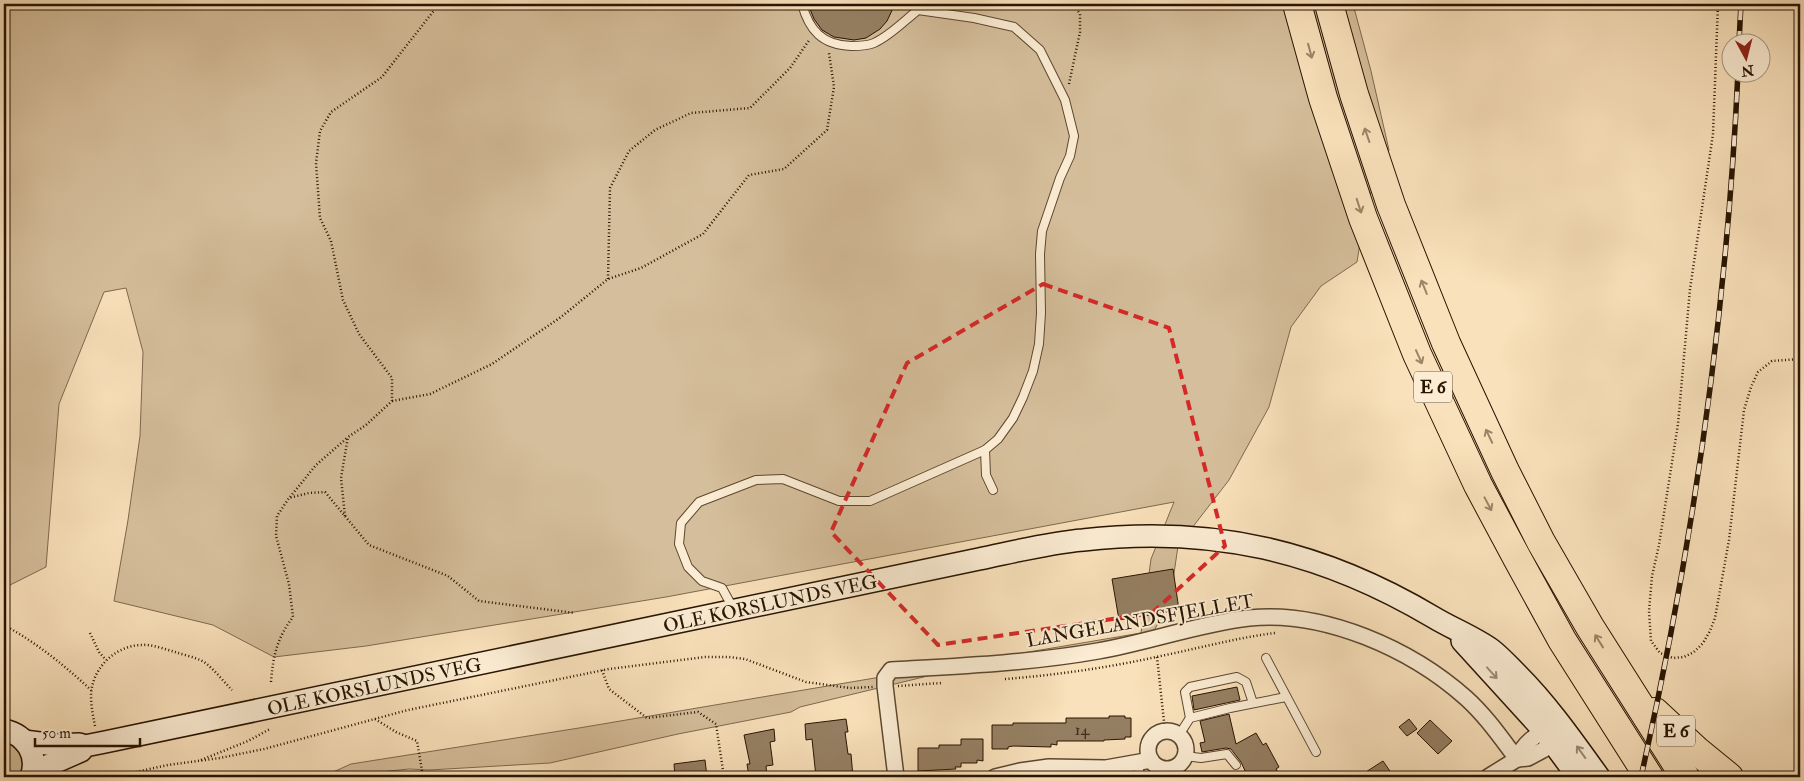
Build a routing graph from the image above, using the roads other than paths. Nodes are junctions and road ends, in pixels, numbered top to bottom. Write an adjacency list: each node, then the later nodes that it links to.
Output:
1 (802, 4): 4 (lane)
2 (1297, 4): 16 (highway, E 6, one-way to 16)
3 (1329, 4): 9 (highway, E 6, one-way to 3)
4 (916, 7): 5 (lane)
5 (985, 450): 6 (lane); 7 (lane)
6 (993, 490)
7 (734, 610): 15 (street, OLE KORSLUNDS VEG); 17 (street, OLE KORSLUNDS VEG)
8 (1266, 658): 10 (lane)
9 (1624, 682): 33 (highway, E 6); 34 (highway, E 6)
10 (1286, 697): 11 (lane); 18 (lane)
11 (1253, 703): 12 (lane); 12 (lane)
12 (1190, 718): 14 (lane)
13 (10, 731): 17 (street, OLE KORSLUNDS VEG); 25 (street)
14 (1172, 733): 19 (street); 22 (street)
15 (1553, 734): 20 (street); 29 (street); 30 (street, one-way to 15)
16 (1628, 744): 31 (highway, E 6); 32 (highway, E 6)
17 (85, 746): 25 (street, OLE KORSLUNDS VEG)
18 (1316, 752)
19 (1185, 756): 21 (lane); 24 (street)
20 (1517, 759): 26 (street, LANGELANDSFJELLET); 28 (street)
21 (1236, 765)
22 (1143, 767): 23 (street); 24 (street)
23 (1037, 773): 27 (street)
24 (1168, 773)
25 (32, 775)
26 (896, 777)
27 (996, 777)
28 (1488, 777)
29 (1578, 777)
30 (1599, 777)
31 (1642, 777)
32 (1649, 777)
33 (1685, 777)
34 (1729, 777)

